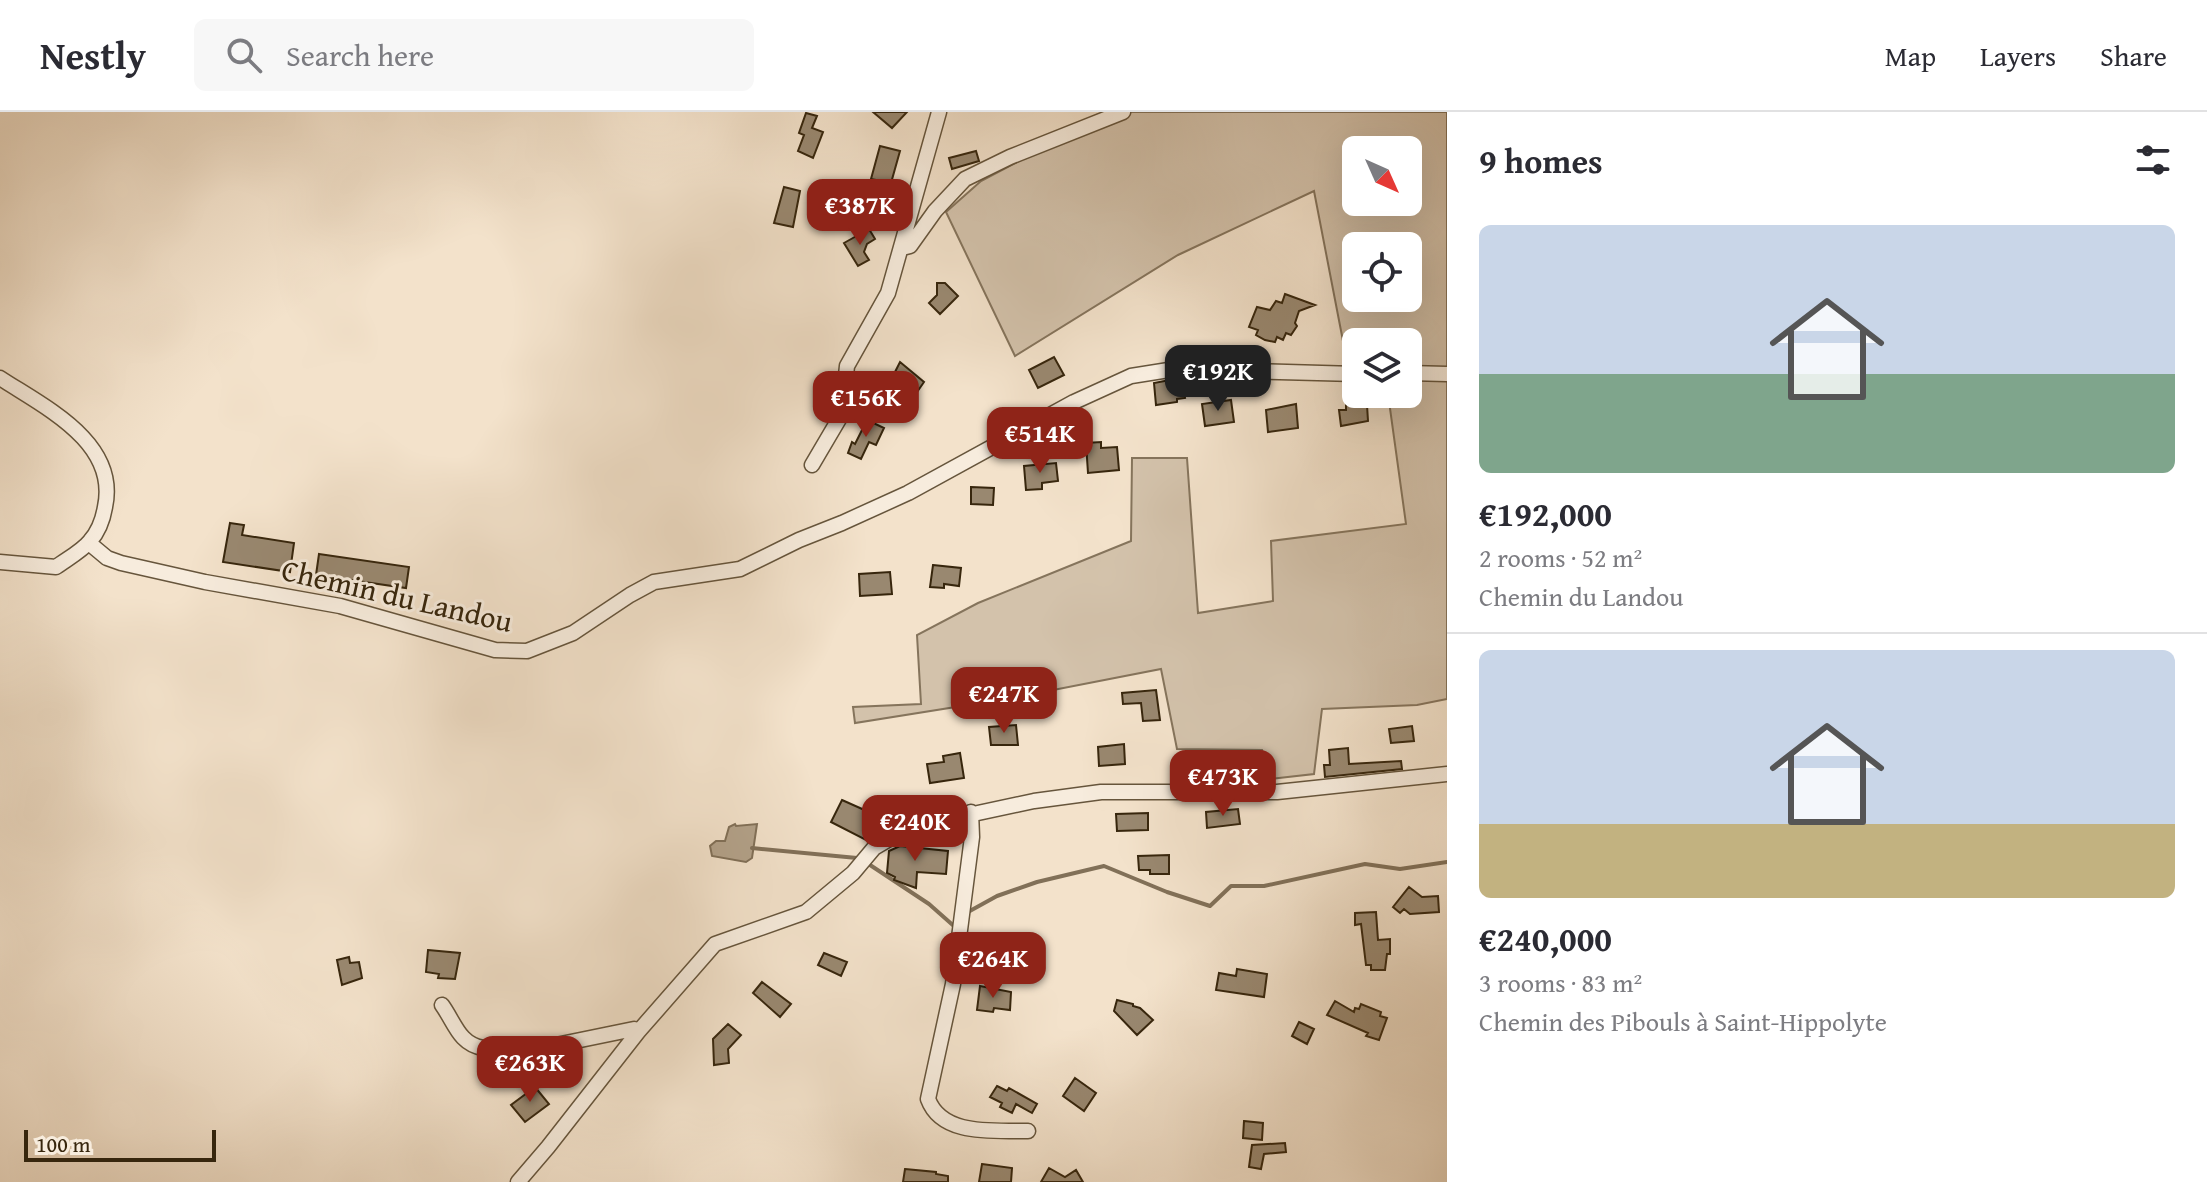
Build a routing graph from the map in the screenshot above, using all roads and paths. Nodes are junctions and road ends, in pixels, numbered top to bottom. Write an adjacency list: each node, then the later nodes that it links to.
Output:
1 (939, 112): 3 (street)
2 (1123, 112): 3 (street)
3 (902, 248): 8 (street)
4 (1422, 373): 6 (street)
5 (1342, 374): 9 (street, Chemin du Landou)
6 (1447, 374)
7 (0, 378): 9 (street)
8 (812, 465)
9 (89, 543): 10 (street)
10 (0, 562)
11 (1447, 774): 12 (street)
12 (971, 812): 14 (street); 15 (street)
13 (442, 1005): 14 (street)
14 (638, 1032): 16 (street)
15 (1028, 1131)
16 (518, 1182)

